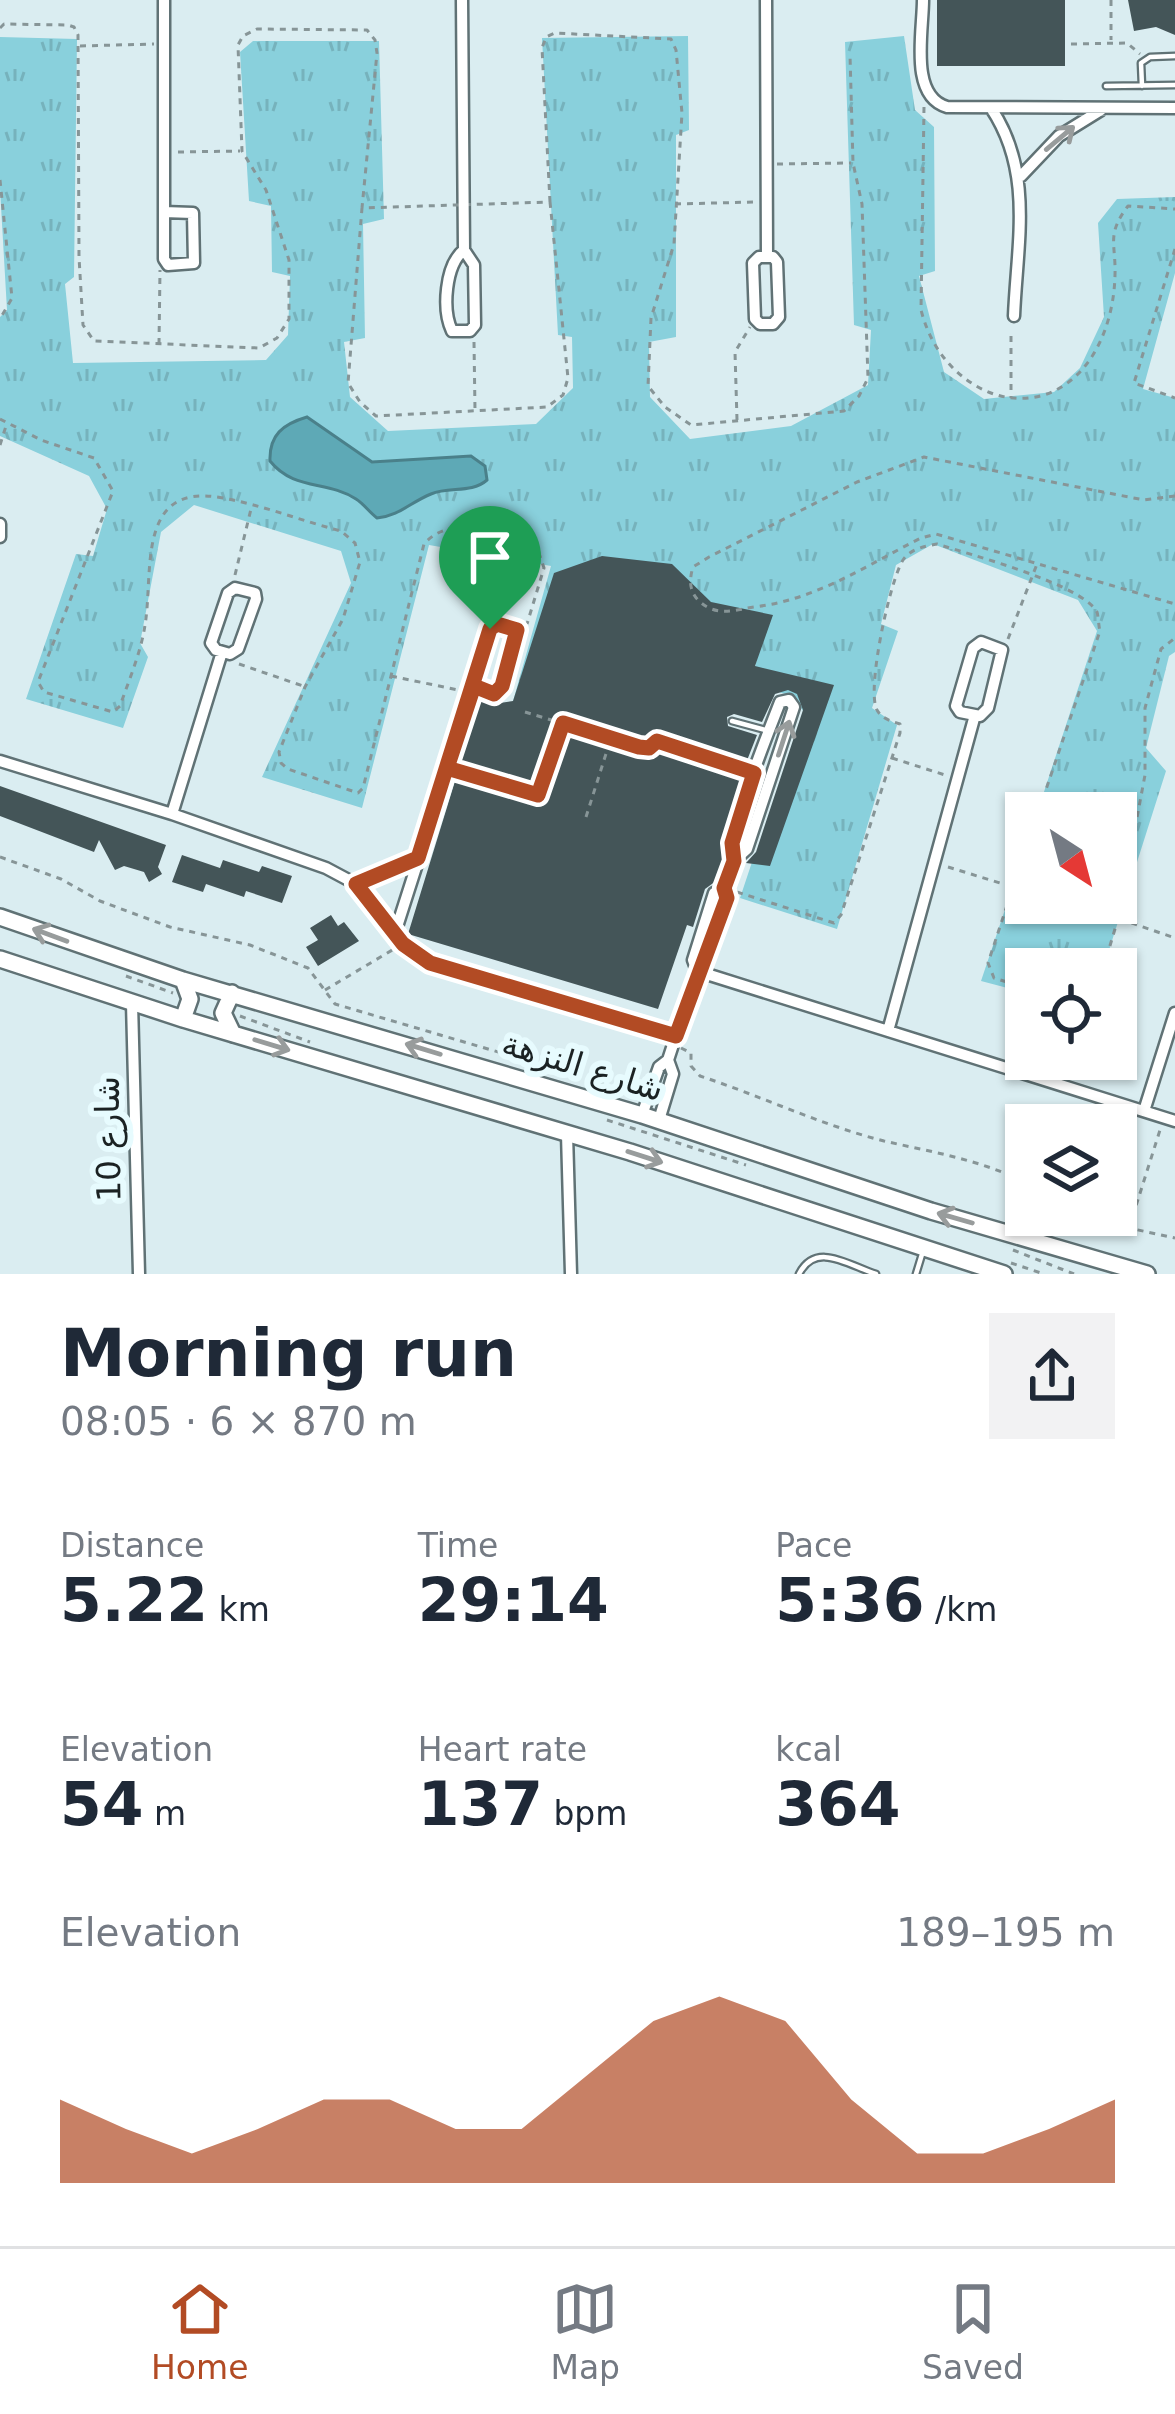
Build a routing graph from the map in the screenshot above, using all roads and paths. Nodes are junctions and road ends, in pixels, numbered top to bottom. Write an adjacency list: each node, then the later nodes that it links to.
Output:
1 (164, 0): 8 (street)
2 (462, 0): 32 (street)
3 (766, 0): 23 (street)
4 (923, 0): 17 (street)
5 (1111, 0): 7 (path)
6 (0, 28): 10 (path)
7 (1112, 41): 9 (path); 13 (path)
8 (164, 44): 10 (path); 21 (street)
9 (1071, 44)
10 (78, 46): 40 (path)
11 (850, 56): 22 (path)
12 (1175, 56): 13 (lane)
13 (1145, 59): 15 (lane)
14 (1106, 86): 15 (lane)
15 (1142, 86): 16 (lane)
16 (1175, 86)
17 (991, 107): 18 (street); 24 (street)
18 (1105, 108): 19 (street); 24 (street, one-way to 18)
19 (1175, 108)
20 (242, 151): 21 (path); 29 (path); 40 (path)
21 (164, 152): 30 (street)
22 (853, 163): 23 (path); 44 (path)
23 (766, 164): 27 (street)
24 (1021, 176): 35 (street)
25 (0, 180): 36 (path)
26 (550, 202): 28 (path)
27 (766, 202): 28 (path); 33 (street)
28 (674, 204): 44 (path)
29 (362, 208)
30 (164, 212): 34 (street); 34 (street)
31 (1175, 249): 41 (path)
32 (464, 250): 38 (street); 38 (street)
33 (767, 256): 37 (street); 37 (street)
34 (164, 259): 40 (path)
35 (1014, 316)
36 (0, 319)
37 (758, 323): 44 (path)
38 (474, 328): 43 (path)
39 (1011, 336): 42 (path)
40 (159, 346)
41 (1175, 398)
42 (1011, 400)
43 (475, 412)
44 (737, 422)
45 (6, 424): 46 (path)
46 (0, 445)
47 (1175, 496): 51 (path)
48 (251, 507): 53 (path)
49 (0, 524): 50 (street)
50 (0, 537)
51 (1038, 563): 52 (path); 54 (path)
52 (1033, 574): 57 (path); 68 (path); 74 (path)
53 (231, 589): 56 (street); 56 (street)
54 (1175, 604)
55 (1175, 638): 77 (path)
56 (221, 654): 59 (path); 75 (street)
57 (1002, 656): 62 (street); 62 (street)
58 (390, 676): 60 (path)
59 (305, 687)
60 (472, 690): 60 (street); 70 (street)
61 (526, 712): 64 (path)
62 (975, 715): 73 (street)
63 (732, 721): 65 (lane)
64 (563, 723): 66 (path); 70 (path)
65 (769, 731): 71 (street); 72 (street, one-way to 65)
66 (611, 738): 67 (path); 76 (path)
67 (657, 741): 71 (lane)
68 (890, 757): 73 (path); 84 (path)
69 (0, 761): 75 (street)
70 (447, 768): 79 (street)
71 (755, 771): 72 (street); 80 (street)
72 (772, 774): 80 (street)
73 (958, 778): 81 (street)
74 (1045, 792)
75 (172, 814): 82 (street)
76 (586, 817)
77 (1137, 818)
78 (0, 856): 94 (path)
79 (418, 858): 82 (street); 88 (street)
80 (734, 861): 84 (street)
81 (934, 863): 83 (path); 99 (street)
82 (356, 884): 88 (street)
83 (1005, 885)
84 (724, 888): 91 (street)
85 (1005, 911): 93 (path)
86 (0, 917): 92 (main road, شارع النزهة, one-way to 86)
87 (1133, 924): 89 (path)
88 (399, 938): 94 (path); 101 (street)
89 (1175, 938)
90 (0, 959): 96 (main road, شارع النزهة)
91 (697, 971): 99 (street); 101 (street)
92 (183, 980): 95 (main road, شارع النزهة); 98 (main road)
93 (1005, 981)
94 (323, 991): 102 (path)
95 (232, 993): 100 (main road); 106 (main road, شارع النزهة, one-way to 95)
96 (132, 1003): 98 (main road, شارع النزهة); 117 (street, شارع 10)
97 (1175, 1012): 103 (street)
98 (183, 1019): 100 (main road, شارع النزهة)
99 (888, 1031): 103 (street)
100 (233, 1034): 107 (main road, شارع النزهة, one-way to 107)
101 (675, 1040): 106 (street); 110 (path)
102 (607, 1084)
103 (1144, 1111): 104 (street)
104 (1170, 1119): 111 (path)
105 (607, 1120): 106 (path)
106 (646, 1122): 108 (path); 109 (path); 116 (main road, شارع النزهة, one-way to 106)
107 (567, 1134): 108 (main road, شارع النزهة); 118 (street)
108 (630, 1152): 114 (main road, شارع النزهة, one-way to 114)
109 (764, 1171)
110 (1005, 1175)
111 (1137, 1207)
112 (1137, 1230): 113 (path)
113 (1175, 1238)
114 (924, 1247): 121 (lane); 122 (main road, شارع النزهة)
115 (1006, 1248): 123 (path)
116 (1127, 1271): 124 (main road, شارع النزهة)
117 (139, 1274)
118 (571, 1274)
119 (799, 1274): 120 (lane)
120 (876, 1274)
121 (916, 1274)
122 (1004, 1274)
123 (1074, 1274)
124 (1148, 1274)

